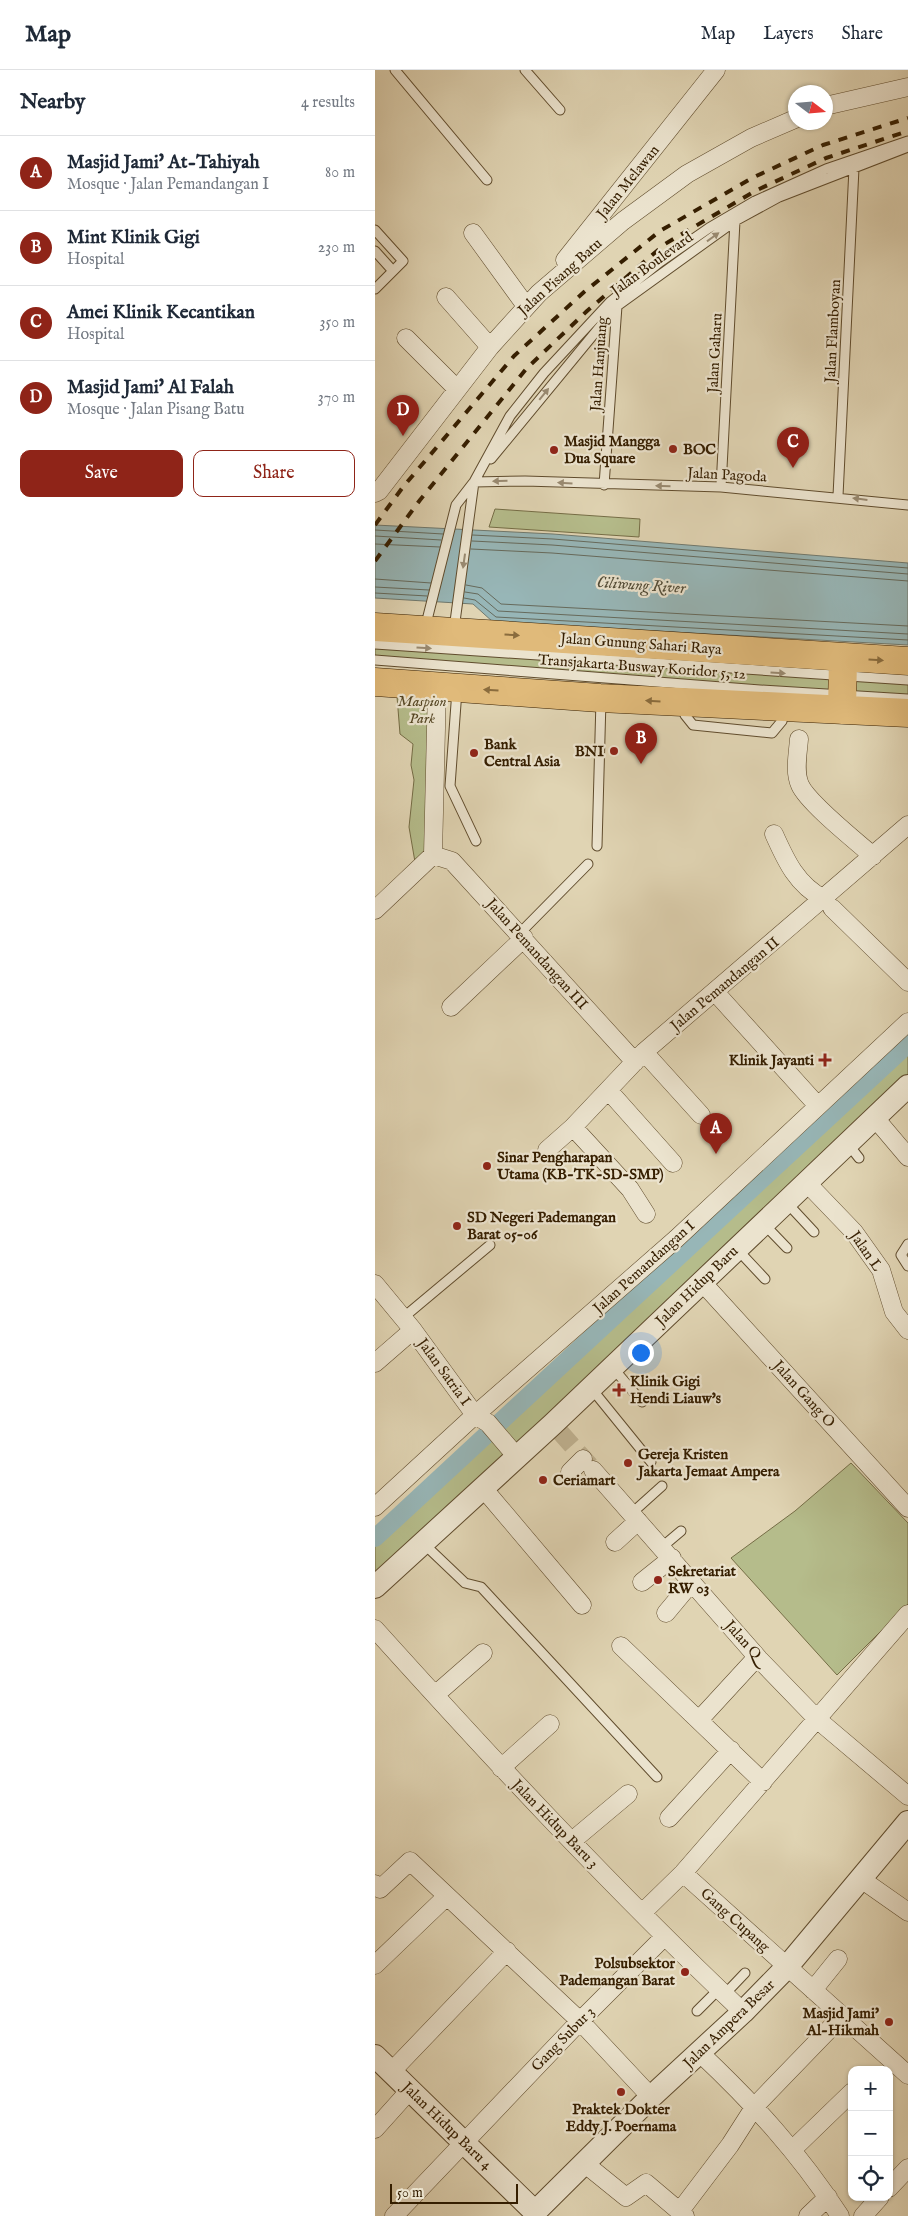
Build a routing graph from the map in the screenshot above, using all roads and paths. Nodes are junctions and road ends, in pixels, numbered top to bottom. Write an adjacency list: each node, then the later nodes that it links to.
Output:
1 (395, 70): 11 (lane)
2 (525, 70): 6 (lane)
3 (716, 70): 18 (street, Jalan Melawan)
4 (908, 87): 5 (street)
5 (833, 104)
6 (560, 110)
7 (788, 122): 18 (street, Jalan Pisang Batu)
8 (908, 141): 25 (lane)
9 (908, 147): 10 (lane, Jalan Boulevard)
10 (854, 168): 12 (lane, Jalan Boulevard); 29 (lane, Jalan Flamboyan)
11 (487, 180)
12 (735, 221): 21 (lane, Jalan Boulevard, one-way to 12); 27 (lane, Jalan Gaharu)
13 (375, 230): 16 (lane)
14 (473, 233): 20 (street)
15 (375, 251): 16 (lane)
16 (393, 271): 17 (lane)
17 (375, 289)
18 (539, 293): 20 (street, Jalan Pisang Batu)
19 (445, 297): 23 (street)
20 (526, 306): 23 (street, Jalan Pisang Batu)
21 (617, 306): 25 (lane, Jalan Boulevard, one-way to 21); 26 (lane, Jalan Hanjuang)
22 (406, 338): 24 (street)
23 (490, 347): 24 (street, Jalan Pisang Batu)
24 (457, 390): 28 (street, Jalan Pisang Batu)
25 (474, 482): 26 (lane, Jalan Pagoda, one-way to 25); 31 (lane, one-way to 31); 33 (lane, Jalan Boulevard)
26 (604, 485): 27 (lane, Jalan Pagoda, one-way to 26)
27 (721, 487): 29 (lane, Jalan Pagoda)
28 (375, 493)
29 (838, 496): 30 (lane, Jalan Pagoda, one-way to 29)
30 (908, 504)
31 (455, 620): 33 (main road, Jalan Gunung Sahari Raya); 39 (main road, Jalan Gunung Sahari Raya, one-way to 39)
32 (375, 627): 33 (main road, Jalan Gunung Sahari Raya)
33 (424, 630)
34 (375, 644): 39 (lane, Transjakarta Busway Koridor 5, 12, one-way to 39)
35 (375, 660): 39 (lane, Transjakarta Busway Koridor 5, 12)
36 (908, 661): 39 (main road, Jalan Gunung Sahari Raya, one-way to 36)
37 (908, 680): 39 (lane, Transjakarta Busway Koridor 5, 12)
38 (375, 682): 40 (main road, Jalan Gunung Sahari Raya)
39 (843, 685): 41 (main road, Jalan Gunung Sahari Raya, one-way to 41); 42 (lane, Transjakarta Busway Koridor 5, 12); 43 (main road, Jalan Gunung Sahari Raya)
40 (447, 687): 41 (main road, Jalan Gunung Sahari Raya, one-way to 40); 47 (lane); 49 (street)
41 (601, 698): 48 (lane)
42 (908, 698)
43 (908, 713)
44 (799, 739): 50 (street)
45 (908, 825): 50 (street, Jalan Pemandangan II)
46 (774, 834): 52 (street)
47 (476, 841)
48 (597, 846)
49 (433, 855): 53 (street); 54 (street, Jalan Pemandangan III)
50 (873, 856): 52 (street, Jalan Pemandangan II)
51 (588, 864): 54 (lane)
52 (828, 904): 55 (street); 56 (street, Jalan Pemandangan II)
53 (375, 910)
54 (521, 936): 57 (street); 59 (street, Jalan Pemandangan III)
55 (908, 982)
56 (715, 993): 59 (street, Jalan Pemandangan II); 62 (street)
57 (451, 1007)
58 (908, 1022): 62 (street, Jalan Pemandangan I)
59 (640, 1057): 61 (street, Jalan Pemandangan II); 63 (street, Jalan Pemandangan III)
60 (908, 1086): 64 (street, Jalan Hidup Baru)
61 (608, 1090): 65 (street, Jalan Pemandangan II); 68 (street)
62 (818, 1106): 88 (street, Jalan Pemandangan I)
63 (701, 1115)
64 (875, 1118): 67 (street); 69 (street, Jalan Hidup Baru)
65 (573, 1126): 66 (street, Jalan Pemandangan II); 71 (street)
66 (547, 1150)
67 (908, 1157)
68 (673, 1163)
69 (806, 1182): 70 (street, Jalan Hidup Baru); 83 (street, Jalan L)
70 (786, 1201): 72 (street, Jalan Hidup Baru); 73 (lane)
71 (646, 1214)
72 (763, 1223): 76 (street, Jalan Hidup Baru); 77 (lane)
73 (814, 1232)
74 (490, 1244): 82 (lane)
75 (908, 1244): 78 (lane)
76 (736, 1248): 79 (lane); 80 (street, Jalan Hidup Baru)
77 (787, 1248)
78 (908, 1266)
79 (765, 1279)
80 (701, 1281): 85 (street, Jalan Hidup Baru); 95 (street, Jalan Gang O)
81 (375, 1284): 82 (street, Jalan Satria I)
82 (409, 1324): 84 (street); 88 (street, Jalan Satria I)
83 (908, 1330)
84 (375, 1363)
85 (612, 1367): 86 (street, Jalan Hidup Baru); 87 (lane)
86 (591, 1388): 89 (street, Jalan Hidup Baru); 90 (lane)
87 (642, 1402)
88 (481, 1419): 89 (street, Jalan Satria I); 94 (street, Jalan Pemandangan I)
89 (515, 1456): 93 (street, Jalan Hidup Baru)
90 (651, 1462)
91 (570, 1472): 96 (street, Jalan Q)
92 (663, 1486): 96 (lane)
93 (483, 1488): 99 (street, Jalan Hidup Baru); 104 (street)
94 (375, 1507)
95 (908, 1508)
96 (635, 1517): 98 (street); 100 (street, Jalan Q)
97 (681, 1531): 100 (lane)
98 (615, 1542)
99 (423, 1543): 103 (street, Jalan Hidup Baru); 117 (lane)
100 (667, 1553): 101 (street); 102 (street, Jalan Q)
101 (642, 1582)
102 (691, 1583): 105 (street); 110 (street, Jalan Q)
103 (375, 1587)
104 (582, 1604)
105 (666, 1614)
106 (908, 1614): 113 (street)
107 (375, 1629): 111 (street, Jalan Hidup Baru 3)
108 (621, 1646): 112 (street)
109 (483, 1653): 111 (street)
110 (757, 1657): 112 (street); 113 (street, Jalan Q)
111 (435, 1695): 116 (street, Jalan Hidup Baru 3)
112 (700, 1719): 115 (street)
113 (818, 1720): 118 (street); 120 (street, Jalan Q)
114 (550, 1724): 116 (street)
115 (731, 1750): 118 (street); 121 (street)
116 (501, 1768): 123 (street, Jalan Hidup Baru 3)
117 (657, 1777)
118 (763, 1782): 124 (street)
119 (628, 1794): 123 (street)
120 (908, 1796)
121 (669, 1818)
122 (905, 1830): 125 (street, Jalan Ampera Besar)
123 (572, 1841): 129 (street, Jalan Hidup Baru 3)
124 (683, 1873): 129 (street); 134 (street, Gang Cupang)
125 (861, 1879): 128 (street); 134 (street, Jalan Ampera Besar)
126 (375, 1884): 127 (street)
127 (447, 1896): 131 (street); 133 (street)
128 (908, 1912)
129 (642, 1914): 130 (street, Jalan Hidup Baru 3)
130 (664, 1937): 137 (street, Jalan Hidup Baru 3); 141 (street, Gang Subur 3)
131 (507, 1952): 141 (street); 143 (street)
132 (838, 1960): 136 (street)
133 (375, 1965)
134 (786, 1968): 136 (street, Gang Cupang); 139 (street, Jalan Ampera Besar)
135 (745, 1973): 137 (lane)
136 (813, 1990): 140 (street, Gang Cupang)
137 (722, 1991): 138 (lane); 139 (street, Jalan Hidup Baru 3)
138 (697, 2011)
139 (743, 2012): 142 (street, Jalan Ampera Besar)
140 (843, 2015): 144 (street, Gang Cupang); 148 (street)
141 (580, 2021): 147 (street); 150 (street, Gang Subur 3)
142 (700, 2053): 147 (street, Jalan Ampera Besar); 148 (street)
143 (383, 2064): 145 (street, Jalan Hidup Baru 4)
144 (898, 2070)
145 (410, 2090): 149 (street); 150 (street, Jalan Hidup Baru 4)
146 (848, 2096): 151 (street)
147 (651, 2097): 152 (street, Jalan Ampera Besar)
148 (755, 2106): 151 (street); 157 (street)
149 (375, 2129)
150 (464, 2142): 158 (street, Jalan Hidup Baru 4); 159 (street, Gang Subur 3)
151 (792, 2150): 155 (street)
152 (584, 2163): 157 (street); 158 (street, Jalan Ampera Besar)
153 (908, 2168): 154 (street)
154 (893, 2184)
155 (828, 2197): 160 (street); 161 (street)
156 (876, 2201): 162 (street)
157 (682, 2214)
158 (535, 2215)
159 (394, 2216)
160 (808, 2216)
161 (840, 2216)
162 (863, 2216)

